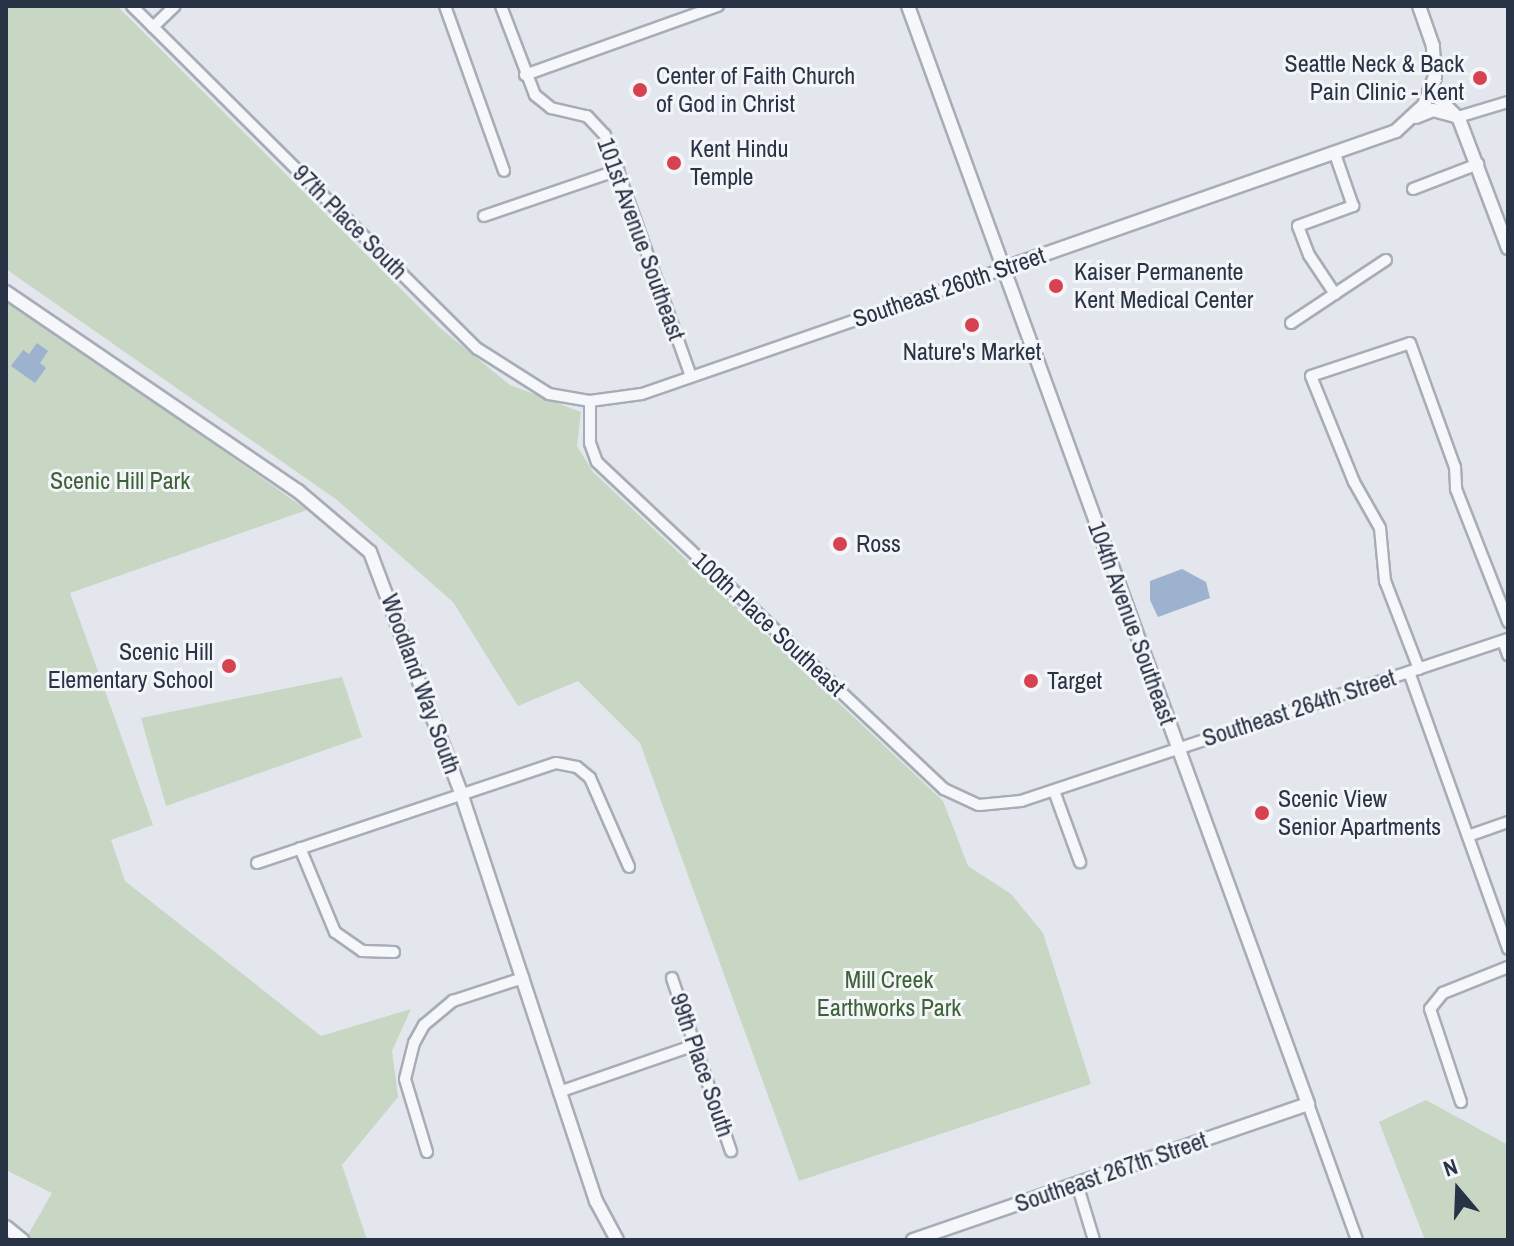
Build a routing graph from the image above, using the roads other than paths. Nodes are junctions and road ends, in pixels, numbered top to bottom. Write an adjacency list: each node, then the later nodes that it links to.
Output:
1 (132, 6): 8 (street, 97th Place South)
2 (175, 6): 8 (street)
3 (445, 6): 17 (street)
4 (501, 6): 9 (street, 101st Avenue Southeast)
5 (718, 6): 9 (street)
6 (908, 6): 22 (street, 104th Avenue Southeast)
7 (1419, 6): 10 (street)
8 (153, 27): 27 (street, 97th Place South)
9 (525, 75): 16 (street, 101st Avenue Southeast)
10 (1430, 94): 12 (street); 13 (street, Southeast 260th Street)
11 (1508, 102): 12 (street)
12 (1458, 117): 13 (street); 15 (street)
13 (1413, 118): 14 (street, Southeast 260th Street)
14 (1335, 154): 22 (street, Southeast 260th Street); 24 (street)
15 (1478, 164): 18 (street); 20 (street)
16 (618, 170): 19 (street); 26 (street, 101st Avenue Southeast)
17 (504, 171)
18 (1413, 189)
19 (484, 216)
20 (1508, 248)
21 (1386, 260): 24 (street)
22 (1005, 268): 26 (street, Southeast 260th Street); 32 (street, 104th Avenue Southeast)
23 (6, 292): 34 (street, Woodland Way South)
24 (1335, 294): 25 (street)
25 (1291, 323)
26 (691, 376): 27 (street, Southeast 260th Street)
27 (590, 401): 35 (street, 100th Place Southeast)
28 (1508, 622): 31 (street)
29 (1505, 640): 30 (street); 31 (street, Southeast 264th Street)
30 (1508, 655)
31 (1414, 670): 32 (street, Southeast 264th Street); 37 (street)
32 (1177, 747): 33 (street, Southeast 264th Street); 50 (street, 104th Avenue Southeast)
33 (1054, 791): 35 (street, Southeast 264th Street); 39 (street)
34 (461, 793): 38 (street); 41 (street); 45 (street, Woodland Way South)
35 (999, 805)
36 (1508, 822): 37 (street)
37 (1468, 836): 42 (street)
38 (300, 848): 40 (street); 43 (street)
39 (1080, 862)
40 (257, 863)
41 (629, 867)
42 (1508, 949)
43 (394, 952)
44 (1508, 967): 49 (street)
45 (523, 978): 48 (street, Woodland Way South); 52 (street)
46 (672, 978): 47 (street, 99th Place South)
47 (695, 1045): 48 (street); 51 (street, 99th Place South)
48 (559, 1092): 56 (street, Woodland Way South)
49 (1461, 1102)
50 (1308, 1104): 53 (street, Southeast 267th Street); 59 (street, 104th Avenue Southeast)
51 (731, 1151)
52 (427, 1152)
53 (1077, 1184): 57 (street, Southeast 267th Street); 58 (street)
54 (6, 1227): 55 (street)
55 (22, 1240)
56 (617, 1240)
57 (913, 1240)
58 (1094, 1240)
59 (1357, 1240)

